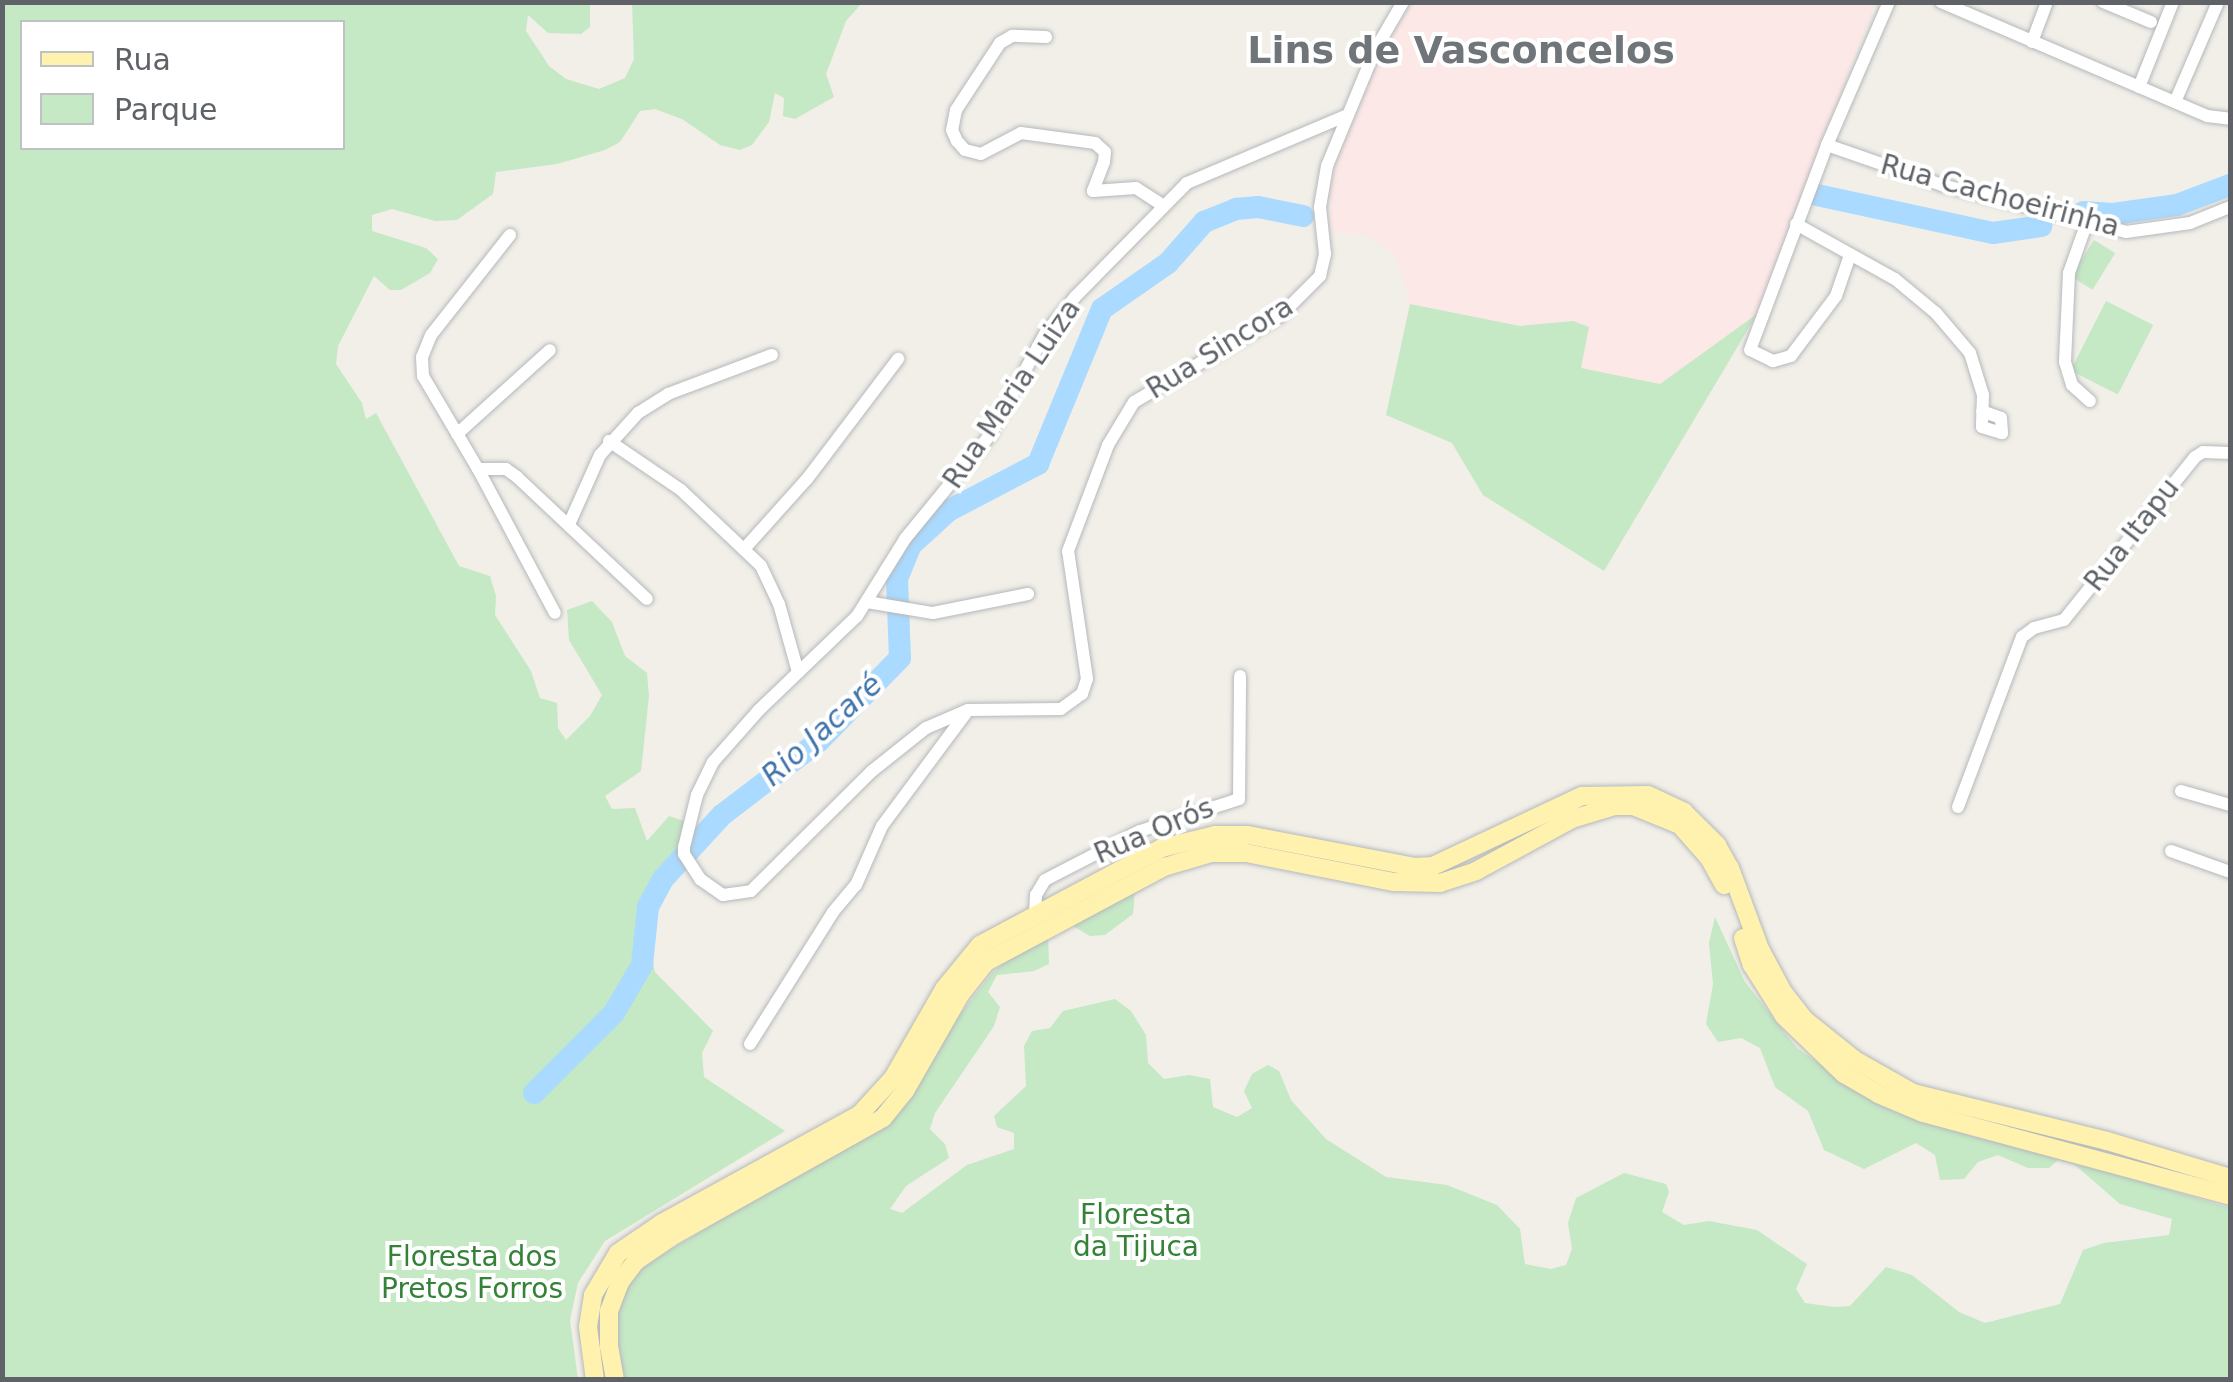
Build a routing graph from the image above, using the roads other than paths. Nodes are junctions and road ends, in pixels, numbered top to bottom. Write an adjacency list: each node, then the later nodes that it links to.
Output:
1 (1403, 2): 14 (street)
2 (1889, 2): 16 (street)
3 (1941, 2): 10 (street)
4 (2048, 2): 10 (street)
5 (2103, 2): 8 (street)
6 (2173, 2): 11 (street)
7 (2218, 2): 12 (street)
8 (2151, 22)
9 (1046, 37): 17 (street)
10 (2032, 42): 11 (street)
11 (2139, 87): 12 (street)
12 (2175, 102): 15 (street)
13 (2230, 104): 15 (street)
14 (1345, 116): 17 (street, Rua Maria Luiza); 40 (street, Rua Sincora)
15 (2227, 119)
16 (1827, 145): 19 (street); 20 (street, Rua Cachoeirinha)
17 (1162, 205): 36 (street, Rua Maria Luiza)
18 (2230, 207): 20 (street, Rua Cachoeirinha)
19 (1796, 224): 22 (street); 22 (street)
20 (2086, 225): 26 (street)
21 (510, 234): 28 (street)
22 (1850, 254): 27 (street)
23 (550, 350): 28 (street)
24 (772, 355): 29 (street)
25 (898, 358): 33 (street)
26 (2090, 401)
27 (1982, 410)
28 (457, 434): 31 (street)
29 (609, 441): 32 (street); 33 (street)
30 (2230, 454): 43 (street, Rua Itapu)
31 (478, 468): 32 (street); 37 (street)
32 (570, 522): 35 (street)
33 (746, 548): 38 (street)
34 (1028, 594): 36 (street)
35 (647, 599)
36 (867, 602): 38 (street, Rua Maria Luiza)
37 (555, 613)
38 (798, 672): 45 (street, Rua Maria Luiza)
39 (1240, 676): 47 (street, Rua Orós)
40 (968, 710): 45 (street, Rua Sincora); 48 (street)
41 (2180, 791): 42 (street)
42 (2230, 806)
43 (1958, 807)
44 (2172, 850): 46 (street)
45 (693, 870)
46 (2230, 872)
47 (1035, 912): 49 (main road); 51 (main road)
48 (750, 1044)
49 (2230, 1178)
50 (2230, 1196): 52 (main road)
51 (595, 1380)
52 (615, 1380)

